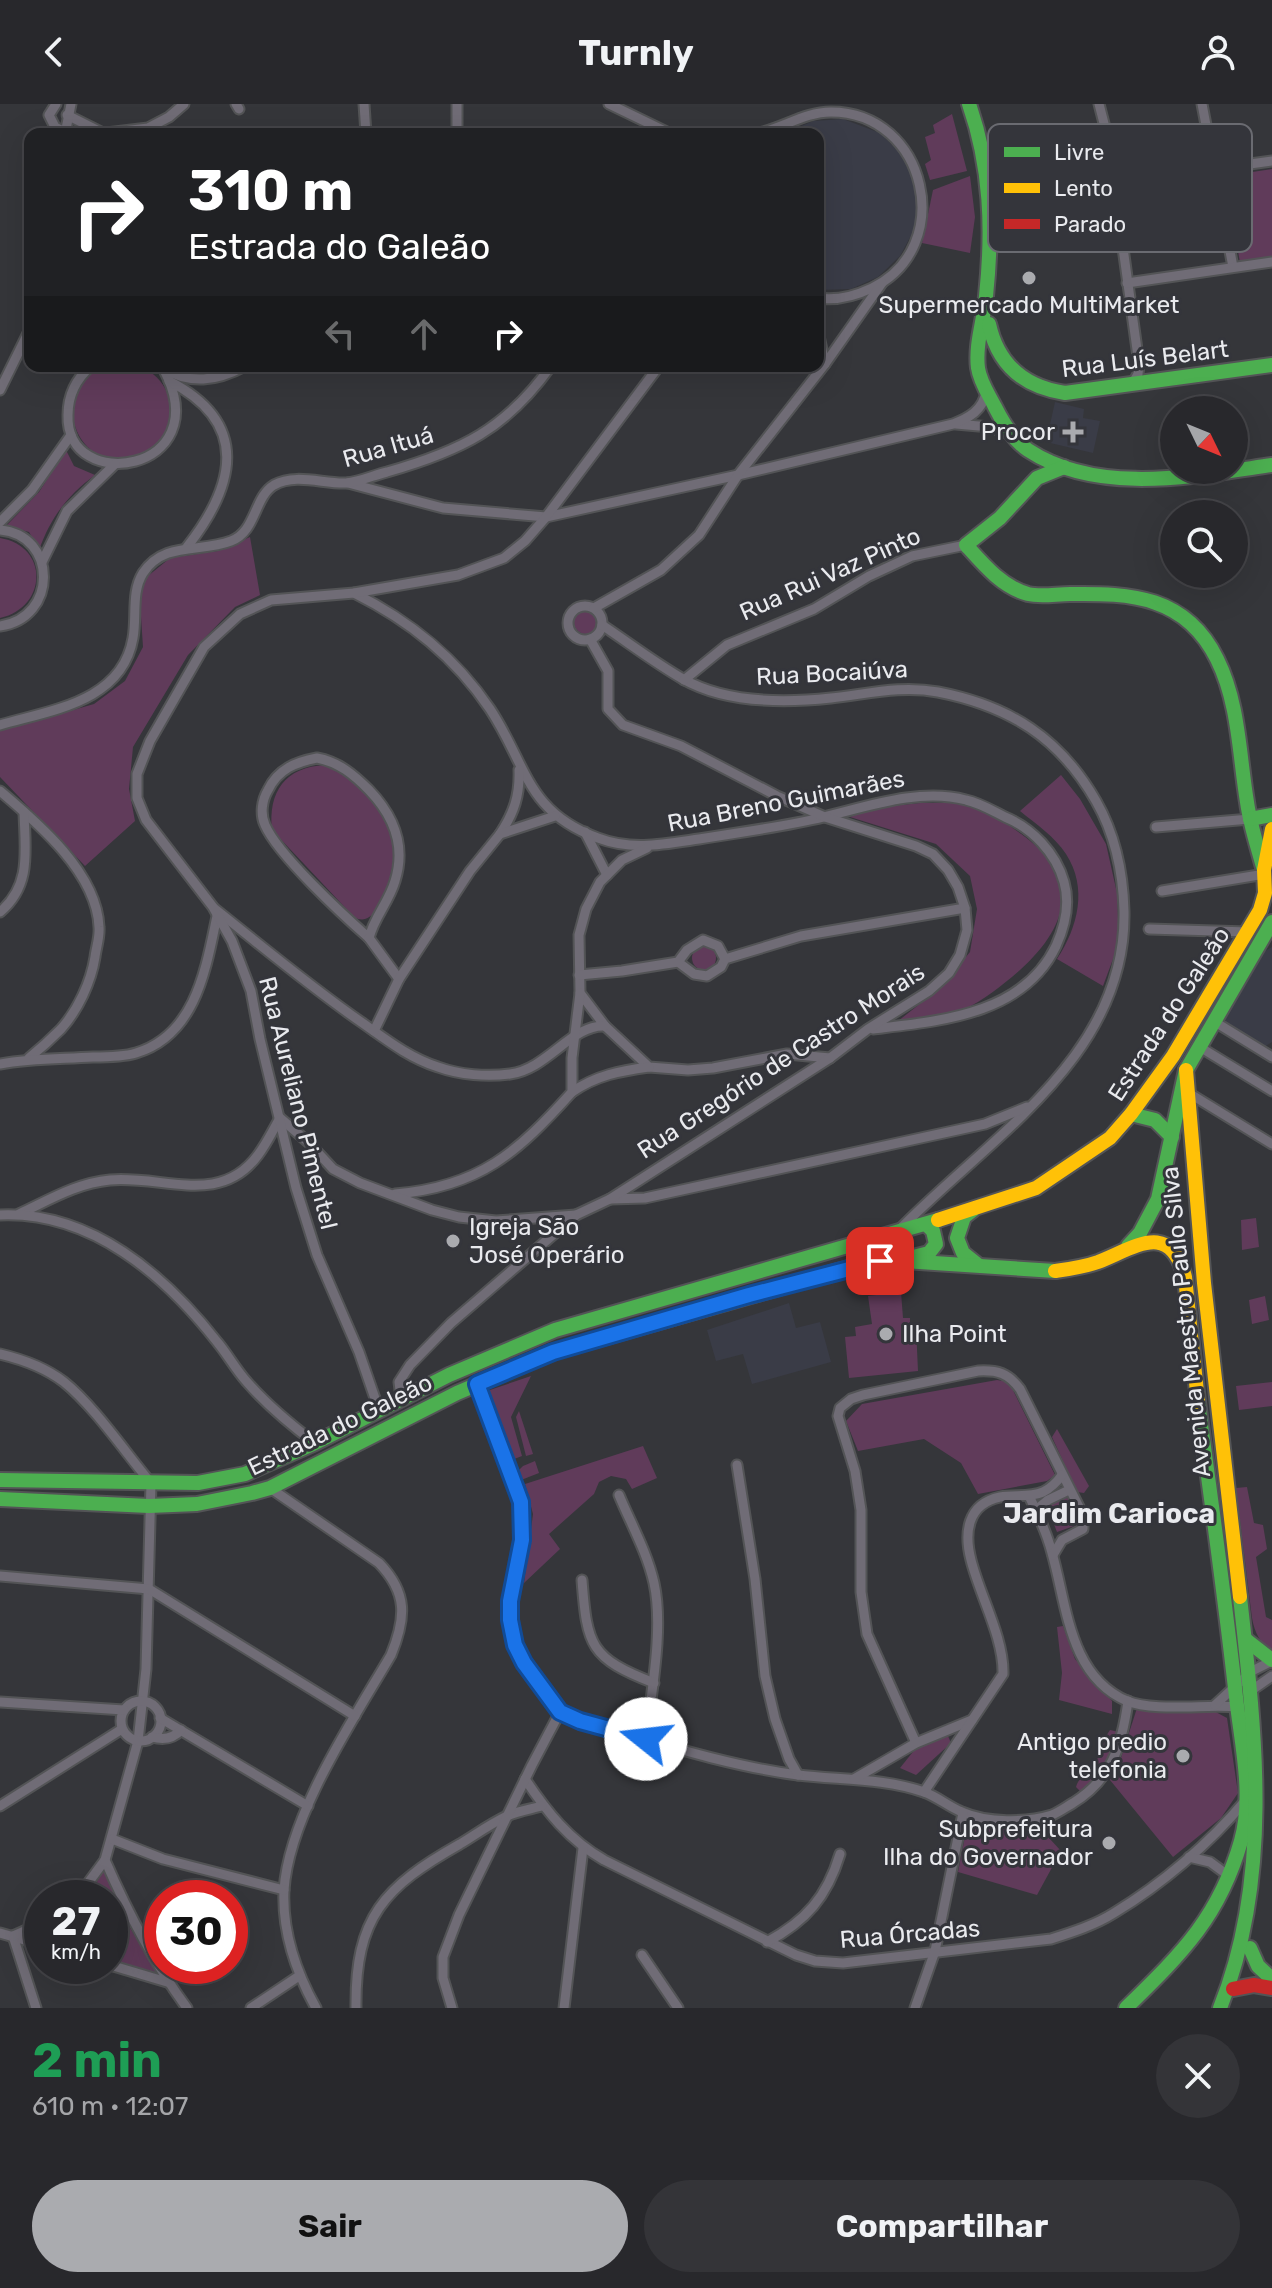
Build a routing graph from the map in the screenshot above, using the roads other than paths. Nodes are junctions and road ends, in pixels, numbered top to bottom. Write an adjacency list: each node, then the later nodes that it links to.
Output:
1 (56, 104): 13 (street)
2 (71, 104): 10 (street)
3 (184, 104): 16 (street)
4 (364, 104): 17 (street)
5 (457, 104): 18 (street)
6 (609, 104): 19 (street)
7 (969, 104): 23 (main road)
8 (1099, 104): 11 (street)
9 (1202, 104): 12 (street)
10 (67, 115): 14 (street); 15 (street)
11 (1104, 124)
12 (1206, 124)
13 (59, 128)
14 (66, 128)
15 (90, 128)
16 (148, 128)
17 (366, 128)
18 (457, 128)
19 (659, 128)
20 (780, 128): 29 (street, Rua Gregório de Castro Morais)
21 (1272, 161): 22 (street)
22 (1252, 164)
23 (988, 169)
24 (990, 252): 32 (main road)
25 (1123, 252): 30 (street)
26 (1230, 252): 28 (street)
27 (1272, 262): 28 (street)
28 (1233, 267): 30 (street)
29 (882, 283): 31 (street); 35 (street, Rua Gregório de Castro Morais)
30 (1127, 283): 45 (street)
31 (824, 299)
32 (986, 300): 46 (main road, Rua Luís Belart); 47 (main road)
33 (24, 341): 48 (street)
34 (824, 359): 35 (street)
35 (825, 364)
36 (1272, 365): 45 (main road, Rua Luís Belart)
37 (86, 372): 50 (street)
38 (163, 372): 44 (street)
39 (170, 372): 40 (street)
40 (234, 372)
41 (547, 372): 58 (street, Rua Ituá)
42 (655, 372): 59 (street, Rua Aureliano Pimentel)
43 (819, 372): 56 (street, Rua Gregório de Castro Morais)
44 (169, 381): 53 (street); 63 (street)
45 (1133, 383): 46 (main road, Rua Luís Belart)
46 (1032, 386): 47 (main road)
47 (986, 388): 49 (street); 51 (main road)
48 (0, 390)
49 (953, 424): 51 (street); 56 (street)
50 (71, 435): 53 (street); 60 (street)
51 (1013, 435): 52 (main road)
52 (1027, 449): 55 (main road); 57 (main road)
53 (115, 464): 64 (street)
54 (1272, 465): 55 (main road)
55 (1064, 467): 57 (main road, Rua Rui Vaz Pinto)
56 (738, 475): 59 (street); 66 (street, Rua Gregório de Castro Morais)
57 (1029, 482): 62 (main road, Rua Rui Vaz Pinto)
58 (348, 483): 59 (street); 63 (street, Rua Ituá)
59 (546, 517): 65 (street, Rua Aureliano Pimentel)
60 (0, 522)
61 (0, 530): 64 (street)
62 (966, 545): 70 (street, Rua Rui Vaz Pinto); 78 (main road)
63 (187, 547): 71 (street, Rua Ituá)
64 (42, 562): 68 (street)
65 (354, 593): 72 (street, Rua Breno Guimarães); 89 (street, Rua Aureliano Pimentel)
66 (594, 608): 67 (street); 69 (street, Rua Gregório de Castro Morais)
67 (602, 625): 69 (street); 70 (street, Rua Bocaiúva)
68 (0, 626)
69 (590, 639): 77 (street, Rua Gregório de Castro Morais)
70 (684, 680): 115 (street, Rua Bocaiúva)
71 (0, 725)
72 (519, 766): 76 (street, Rua Breno Guimarães); 82 (street)
73 (1, 794): 74 (street)
74 (24, 812): 88 (street); 107 (street)
75 (1272, 815): 78 (main road)
76 (555, 816): 81 (street, Rua Breno Guimarães); 82 (street)
77 (825, 817): 83 (street, Rua Breno Guimarães); 87 (street, Rua Gregório de Castro Morais); 102 (street, Rua Breno Guimarães)
78 (1250, 819): 79 (street); 85 (main road)
79 (1156, 827)
80 (1272, 829): 85 (main road, Estrada do Galeão)
81 (585, 832): 83 (street, Rua Breno Guimarães); 84 (street)
82 (500, 834): 98 (street)
83 (650, 847): 84 (street)
84 (607, 875): 97 (street)
85 (1265, 876): 86 (street); 92 (main road, Estrada do Galeão)
86 (1162, 891)
87 (965, 908): 95 (street); 102 (street, Rua Gregório de Castro Morais)
88 (0, 912)
89 (215, 912): 103 (street); 107 (street); 117 (street, Rua Aureliano Pimentel)
90 (1272, 922): 94 (main road, Estrada do Galeão)
91 (1149, 929): 92 (street)
92 (1248, 932): 116 (main road, Estrada do Galeão)
93 (369, 938): 93 (street); 98 (street)
94 (1269, 938): 100 (main road, Estrada do Galeão)
95 (725, 959): 96 (street); 96 (street)
96 (678, 962): 97 (street)
97 (579, 975): 99 (street)
98 (399, 979): 103 (street)
99 (580, 993): 101 (street); 104 (street)
100 (1215, 1022): 105 (main road, Estrada do Galeão); 106 (street)
101 (605, 1026): 104 (street); 110 (street)
102 (868, 1029): 108 (street, Rua Gregório de Castro Morais)
103 (374, 1031): 104 (street)
104 (576, 1035): 113 (street)
105 (1198, 1046): 111 (main road, Estrada do Galeão); 112 (street)
106 (1271, 1052)
107 (29, 1058): 109 (street)
108 (830, 1058): 110 (street); 122 (street, Rua Gregório de Castro Morais)
109 (0, 1064)
110 (649, 1067): 113 (street)
111 (1186, 1070): 114 (main road, Avenida Maestro Paulo Silva); 119 (main road, Estrada do Galeão)
112 (1272, 1091)
113 (572, 1092): 123 (street)
114 (1187, 1092): 121 (street); 142 (main road, Avenida Maestro Paulo Silva)
115 (1032, 1105): 118 (street); 120 (street, Rua Bocaiúva)
116 (1131, 1114): 119 (main road); 126 (main road, Estrada do Galeão)
117 (280, 1118): 123 (street); 127 (street); 143 (street, Rua Aureliano Pimentel)
118 (985, 1124): 120 (street); 124 (street)
119 (1172, 1137): 134 (main road, Estrada do Galeão)
120 (998, 1139): 133 (street, Rua Bocaiúva)
121 (1272, 1144)
122 (636, 1180): 124 (street); 125 (street, Rua Gregório de Castro Morais)
123 (392, 1194): 130 (street)
124 (645, 1198): 125 (street)
125 (610, 1199): 129 (street, Rua Gregório de Castro Morais)
126 (977, 1207): 131 (main road, Estrada do Galeão); 136 (main road)
127 (19, 1214): 128 (street); 144 (street)
128 (0, 1215)
129 (576, 1215): 130 (street); 132 (street, Rua Gregório de Castro Morais)
130 (551, 1216): 132 (street)
131 (926, 1224): 133 (main road, Estrada do Galeão); 135 (main road)
132 (558, 1232): 141 (street, Rua Gregório de Castro Morais)
133 (898, 1232): 137 (main road, Estrada do Galeão)
134 (1126, 1249): 136 (main road, Estrada do Galeão); 138 (main road, Avenida Maestro Paulo Silva)
135 (889, 1260): 136 (main road, Estrada do Galeão); 140 (main road, Estrada do Galeão)
136 (978, 1265)
137 (555, 1330): 140 (main road); 141 (main road, Estrada do Galeão)
138 (1190, 1345): 142 (main road); 168 (main road, Avenida Maestro Paulo Silva)
139 (0, 1354): 148 (street)
140 (477, 1384): 149 (main road, Estrada do Galeão); 176 (street)
141 (401, 1398): 143 (main road, Estrada do Galeão)
142 (1215, 1401): 163 (main road, Avenida Maestro Paulo Silva)
143 (379, 1410): 144 (main road, Estrada do Galeão)
144 (315, 1443): 148 (main road, Estrada do Galeão)
145 (737, 1465): 186 (street)
146 (1062, 1475): 150 (street); 153 (street); 185 (street)
147 (0, 1480): 148 (main road, Estrada do Galeão)
148 (151, 1483): 155 (street)
149 (270, 1488): 155 (main road, Estrada do Galeão); 177 (street)
150 (1069, 1490): 153 (street); 158 (street)
151 (619, 1495): 167 (street)
152 (1029, 1496): 153 (street); 156 (street); 179 (street)
153 (1045, 1496): 156 (street)
154 (0, 1499): 155 (main road, Estrada do Galeão)
155 (151, 1506): 162 (street)
156 (1036, 1510): 157 (street)
157 (1046, 1532): 158 (street); 159 (street)
158 (1062, 1540): 159 (street)
159 (1053, 1555): 171 (street)
160 (0, 1576): 162 (street)
161 (582, 1580): 167 (street)
162 (149, 1589): 170 (street); 177 (street)
163 (1245, 1639): 164 (main road); 165 (main road, Avenida Maestro Paulo Silva)
164 (1272, 1660): 165 (street)
165 (1252, 1671): 168 (street); 169 (main road, Avenida Maestro Paulo Silva)
166 (1272, 1676): 169 (street)
167 (654, 1683): 183 (street)
168 (1235, 1688): 173 (street); 174 (main road, Avenida Maestro Paulo Silva)
169 (1252, 1690): 210 (main road, Avenida Maestro Paulo Silva)
170 (144, 1701): 175 (street); 178 (street); 184 (street)
171 (1128, 1701): 173 (street); 194 (street)
172 (0, 1702): 175 (street)
173 (1215, 1705): 174 (street)
174 (1238, 1707): 190 (main road, Avenida Maestro Paulo Silva)
175 (124, 1710): 180 (street)
176 (560, 1712): 183 (street); 187 (street)
177 (355, 1716): 192 (street)
178 (160, 1718): 181 (street); 182 (street)
179 (972, 1720): 185 (street); 189 (street)
180 (122, 1729): 184 (street); 191 (street)
181 (181, 1730): 182 (street); 192 (street)
182 (152, 1737): 184 (street)
183 (646, 1739): 186 (street)
184 (138, 1741): 196 (street)
185 (916, 1743): 188 (street)
186 (798, 1775): 188 (street)
187 (525, 1779): 193 (street, Rua Órcadas); 195 (street)
188 (854, 1779): 189 (street)
189 (924, 1792): 194 (street)
190 (1247, 1798): 199 (street, Rua Órcadas); 201 (main road, Avenida Maestro Paulo Silva)
191 (0, 1806)
192 (308, 1806): 203 (street)
193 (542, 1806): 195 (street); 197 (street, Rua Órcadas)
194 (963, 1813): 211 (street)
195 (508, 1815): 222 (street); 223 (street)
196 (112, 1839): 200 (street); 203 (street)
197 (583, 1848): 209 (street, Rua Órcadas); 224 (street)
198 (840, 1854): 209 (street)
199 (1189, 1857): 201 (street); 211 (street, Rua Órcadas)
200 (105, 1860): 202 (street); 208 (street)
201 (1229, 1876): 227 (main road, Avenida Maestro Paulo Silva)
202 (90, 1880)
203 (284, 1890): 213 (street)
204 (24, 1931): 206 (street)
205 (0, 1933): 206 (street)
206 (13, 1936): 207 (street); 218 (street)
207 (24, 1939)
208 (144, 1941)
209 (767, 1942): 211 (street, Rua Órcadas)
210 (1250, 1948): 214 (main road); 217 (main road, Avenida Maestro Paulo Silva)
211 (935, 1951): 226 (street)
212 (642, 1955): 225 (street)
213 (299, 1976): 220 (street); 221 (street)
214 (1272, 1979)
215 (169, 1984): 219 (street)
216 (1272, 1988): 217 (main road)
217 (1233, 1989): 228 (main road, Avenida Maestro Paulo Silva)
218 (36, 2008)
219 (187, 2008)
220 (251, 2008)
221 (316, 2008)
222 (356, 2008)
223 (452, 2008)
224 (564, 2008)
225 (678, 2008)
226 (915, 2008)
227 (1126, 2008)
228 (1220, 2008)

